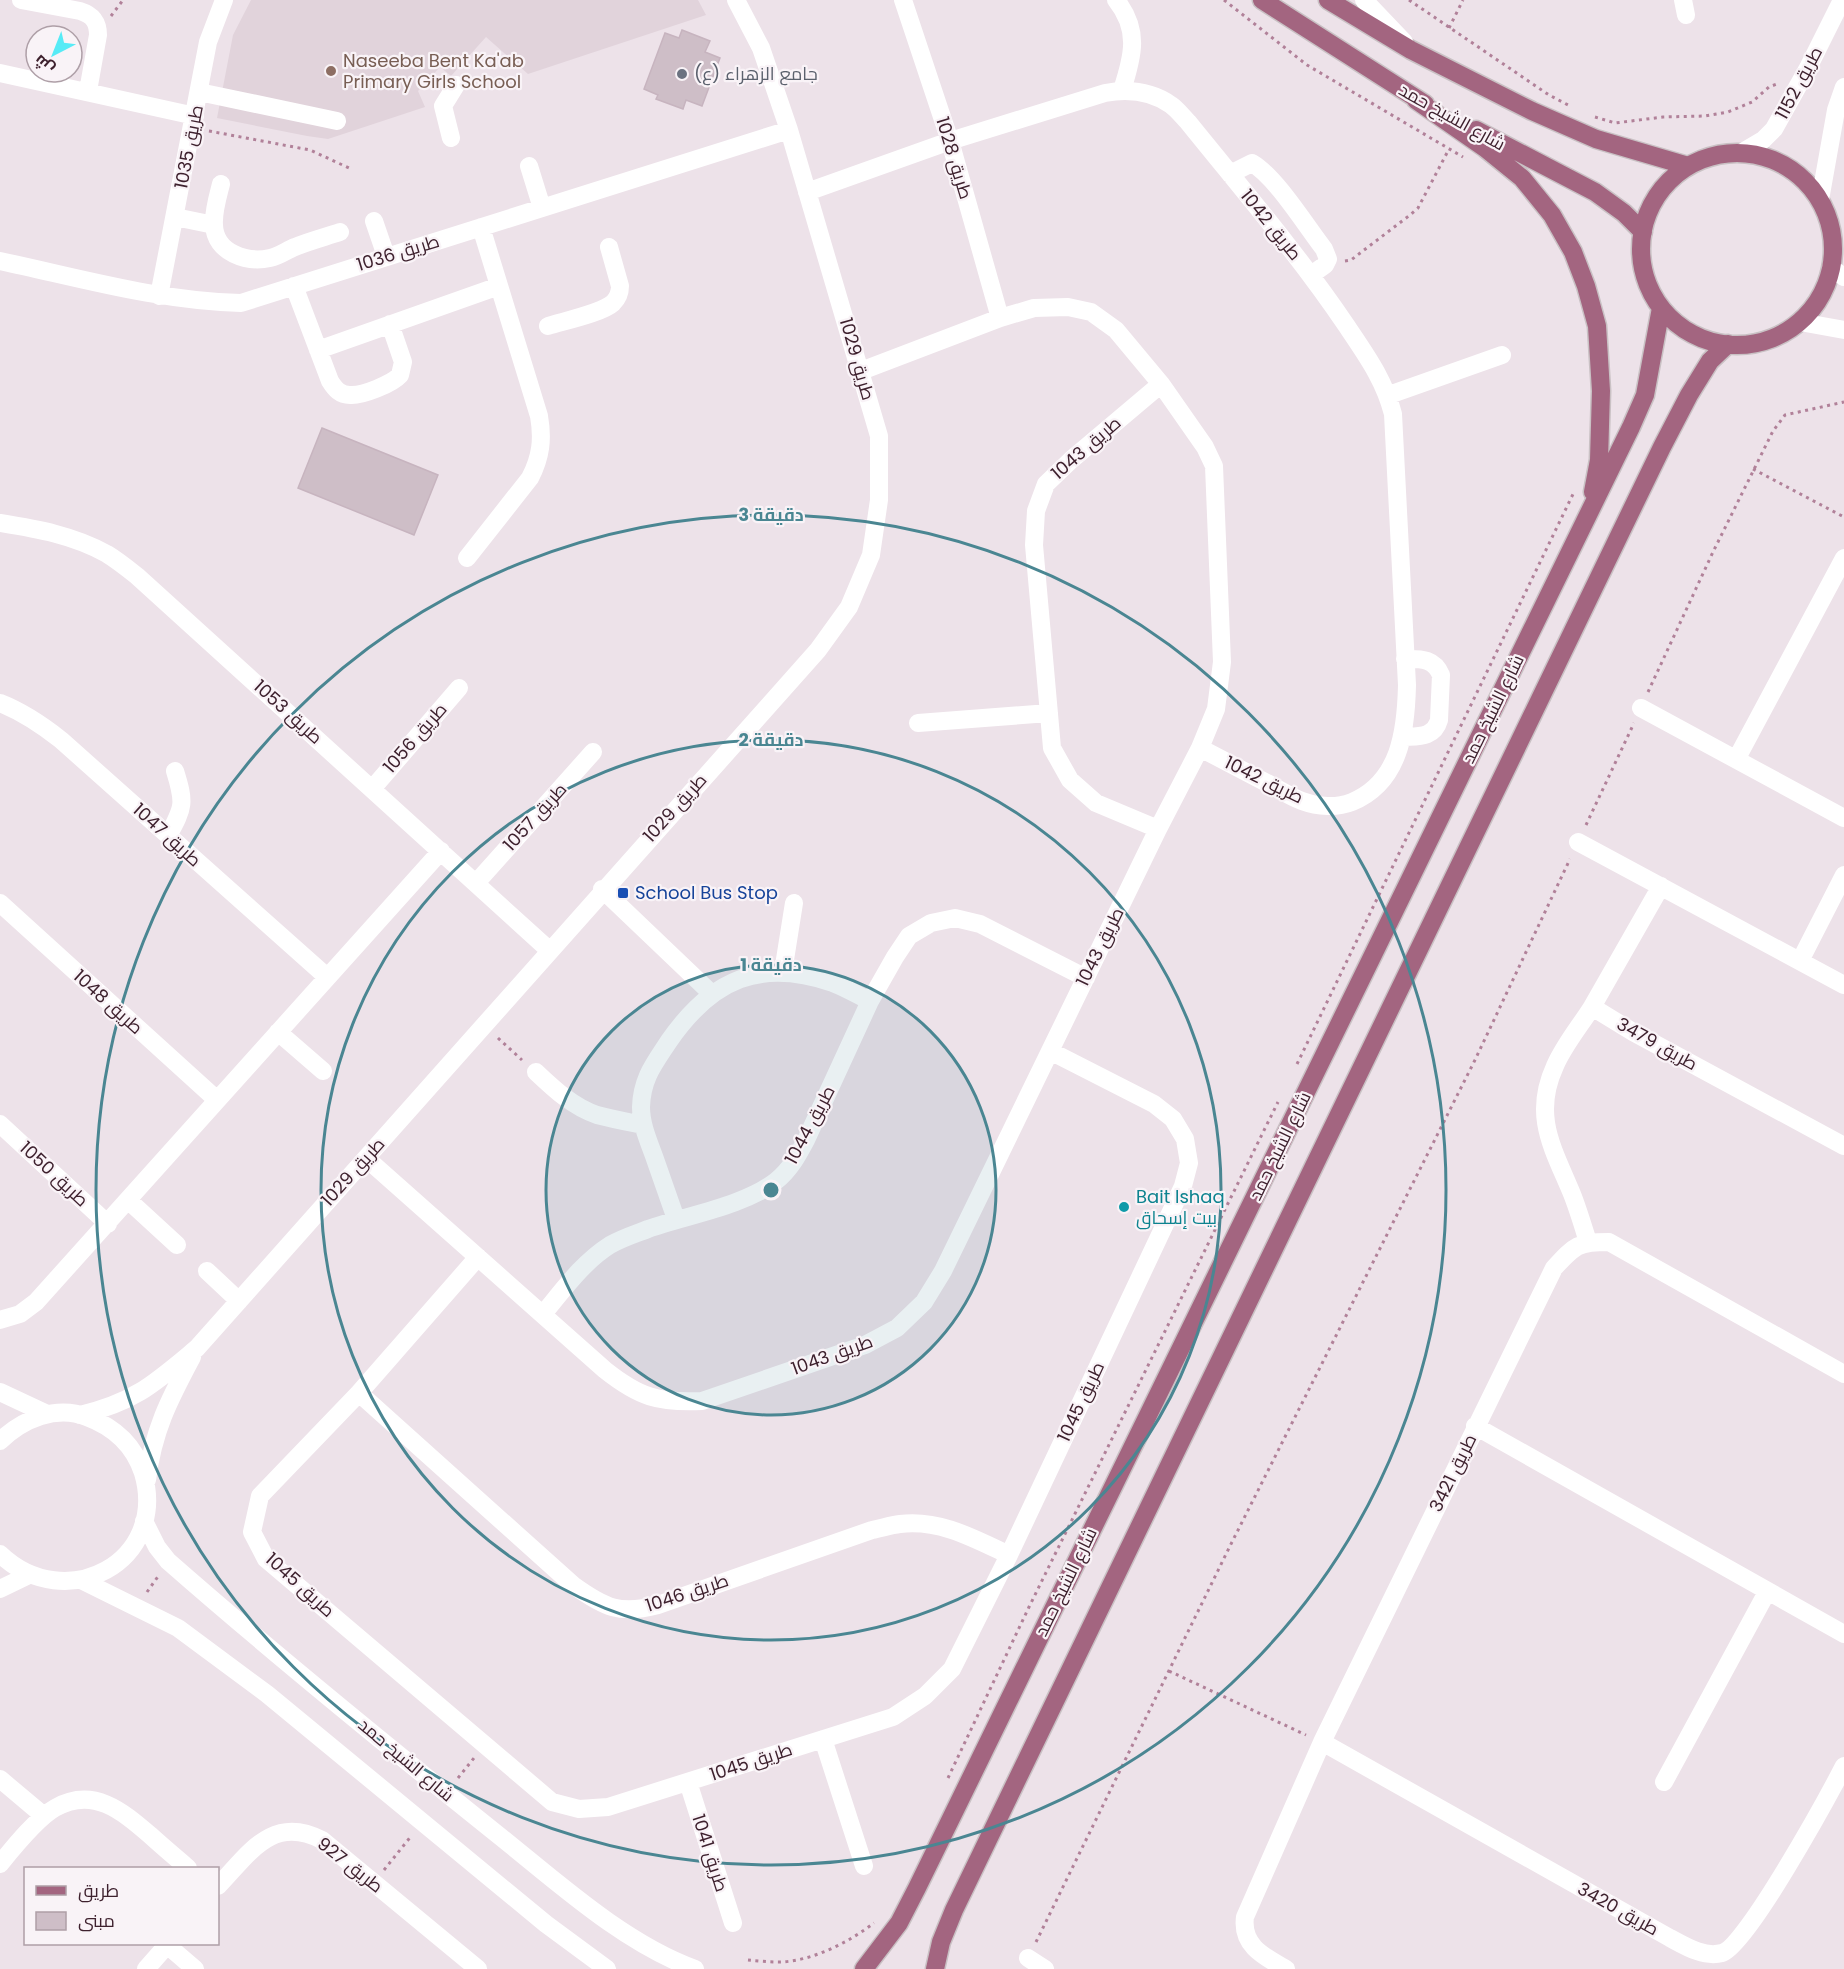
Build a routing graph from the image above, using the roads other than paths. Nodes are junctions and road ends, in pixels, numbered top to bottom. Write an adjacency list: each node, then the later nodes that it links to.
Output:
1 (21, 0): 15 (street)
2 (224, 0): 16 (street, طريق 1035)
3 (903, 0): 22 (street, طريق 1028)
4 (1116, 0): 14 (street)
5 (1262, 0): 17 (main road, شارع الشيخ حمد)
6 (1328, 0): 10 (main road)
7 (1364, 0): 10 (street)
8 (1842, 0): 23 (street, طريق 1152)
9 (743, 1): 20 (street, طريق 1029)
10 (1411, 50): 25 (main road)
11 (0, 73): 15 (street)
12 (456, 85): 21 (street)
13 (1844, 87): 29 (street)
14 (1122, 90): 22 (street, طريق 1042); 26 (street, طريق 1042)
15 (88, 91): 19 (street)
16 (199, 92): 18 (street); 19 (street, طريق 1035)
17 (1416, 100): 36 (main road, شارع الشيخ حمد); 57 (main road)
18 (337, 121)
19 (194, 122): 31 (street, طريق 1035)
20 (789, 130): 28 (street, طريق 1029); 30 (street, طريق 1036)
21 (451, 138)
22 (950, 141): 28 (street, طريق 1042); 46 (street, طريق 1028)
23 (1741, 153): 25 (main road); 29 (main road)
24 (529, 166): 30 (street)
25 (1688, 166): 36 (main road)
26 (1230, 174): 41 (street, طريق 1042); 41 (street)
27 (221, 184): 33 (street)
28 (807, 192): 54 (street, طريق 1029)
29 (1820, 200): 40 (main road)
30 (542, 208): 34 (street, طريق 1036)
31 (175, 217): 33 (street); 44 (street, طريق 1035)
32 (374, 221): 38 (street)
33 (214, 225): 35 (street)
34 (481, 227): 38 (street, طريق 1036); 43 (street)
35 (340, 232)
36 (1642, 232): 45 (main road)
37 (609, 247): 49 (street)
38 (386, 256): 42 (street, طريق 1036)
39 (0, 261): 44 (street, طريق 1036)
40 (1838, 272): 47 (main road)
41 (1311, 275): 56 (street, طريق 1042)
42 (294, 286): 44 (street, طريق 1036); 52 (street)
43 (499, 286): 48 (street); 59 (street)
44 (159, 296)
45 (1661, 308): 51 (main road); 57 (main road, شارع الشيخ حمد)
46 (1000, 318): 54 (street, طريق 1043); 55 (street, طريق 1043)
47 (1800, 322): 50 (street); 51 (main road)
48 (390, 324): 52 (street); 52 (street)
49 (548, 326)
50 (1844, 330)
51 (1728, 344): 150 (main road)
52 (318, 350)
53 (1502, 355): 56 (street)
54 (861, 371): 81 (street, طريق 1029)
55 (1161, 384): 65 (street, طريق 1043); 68 (street, طريق 1043)
56 (1389, 395): 61 (street, طريق 1042)
57 (1590, 513): 149 (main road, شارع الشيخ حمد)
58 (0, 523): 72 (street, طريق 1053)
59 (467, 558)
60 (1844, 558): 70 (street)
61 (1405, 659): 67 (street, طريق 1042); 67 (street)
62 (459, 688): 72 (street, طريق 1056)
63 (0, 703): 75 (street, طريق 1047)
64 (1641, 708): 70 (street)
65 (1049, 713): 66 (street); 74 (street, طريق 1043)
66 (918, 723)
67 (1402, 737): 68 (street, طريق 1042)
68 (1200, 748): 74 (street, طريق 1043)
69 (593, 752): 79 (street, طريق 1057)
70 (1737, 758): 73 (street)
71 (175, 771): 75 (street)
72 (372, 789): 77 (street, طريق 1053)
73 (1844, 818)
74 (1158, 829): 88 (street, طريق 1043)
75 (168, 836): 87 (street, طريق 1047)
76 (1578, 842): 80 (street)
77 (441, 851): 79 (street, طريق 1053); 87 (street)
78 (1844, 875): 85 (street)
79 (476, 883): 84 (street, طريق 1053)
80 (1661, 886): 85 (street); 92 (street)
81 (602, 890): 84 (street, طريق 1029); 90 (street)
82 (0, 903): 97 (street, طريق 1048)
83 (794, 903): 86 (street)
84 (549, 950): 101 (street, طريق 1029)
85 (1800, 961): 89 (street)
86 (783, 972): 90 (street); 91 (street)
87 (327, 977): 93 (street)
88 (1086, 978): 91 (street, طريق 1044); 94 (street, طريق 1043)
89 (1844, 985)
90 (712, 994): 99 (street)
91 (870, 1001): 103 (street, طريق 1044)
92 (1592, 1007): 100 (street, طريق 3479); 105 (street)
93 (278, 1032): 95 (street); 97 (street)
94 (1050, 1051): 110 (street, طريق 1043); 123 (street, طريق 1045)
95 (323, 1071)
96 (536, 1072): 99 (street)
97 (217, 1100): 102 (street)
98 (0, 1124): 104 (street, طريق 1050)
99 (643, 1125): 103 (street)
100 (1844, 1146)
101 (366, 1158): 107 (street, طريق 1043); 109 (street, طريق 1029)
102 (128, 1200): 104 (street); 106 (street)
103 (676, 1220): 110 (street, طريق 1044)
104 (108, 1224): 111 (street)
105 (1588, 1242): 113 (street); 118 (street, طريق 3421)
106 (177, 1245)
107 (478, 1257): 110 (street, طريق 1043); 115 (street, طريق 1045)
108 (207, 1272): 109 (street)
109 (238, 1301): 112 (street, طريق 1029)
110 (543, 1314)
111 (0, 1320)
112 (197, 1348): 117 (street, طريق 1029); 120 (street, طريق 1029)
113 (1844, 1374)
114 (0, 1392): 116 (street)
115 (359, 1393): 123 (street, طريق 1046); 133 (street, طريق 1045)
116 (47, 1414): 117 (street); 119 (street)
117 (80, 1414): 120 (street)
118 (1476, 1426): 127 (street); 130 (street, طريق 3421)
119 (0, 1441)
120 (147, 1486): 121 (street, طريق 1029)
121 (144, 1521): 125 (street); 148 (street, شارع الشيخ حمد)
122 (0, 1554): 124 (street)
123 (1009, 1555): 129 (street, طريق 1045)
124 (29, 1575): 125 (street); 126 (street)
125 (81, 1580): 147 (street, شارع الشيخ حمد)
126 (0, 1589)
127 (1767, 1592): 128 (street); 134 (street)
128 (1844, 1634)
129 (823, 1739): 133 (street, طريق 1045); 137 (street)
130 (1322, 1742): 131 (street, طريق 3420); 152 (street, طريق 3421)
131 (1844, 1766)
132 (0, 1779): 135 (street)
133 (688, 1782): 140 (street, طريق 1041)
134 (1664, 1782)
135 (44, 1816): 136 (street); 138 (street)
136 (0, 1864)
137 (864, 1866)
138 (186, 1867)
139 (219, 1885): 146 (street, طريق 927)
140 (733, 1923)
141 (167, 1945): 144 (street)
142 (169, 1945): 145 (street)
143 (1028, 1958): 151 (street)
144 (146, 1969)
145 (195, 1969)
146 (478, 1969)
147 (607, 1969)
148 (695, 1969)
149 (864, 1969)
150 (935, 1969)
151 (1045, 1969)
152 (1286, 1969)

